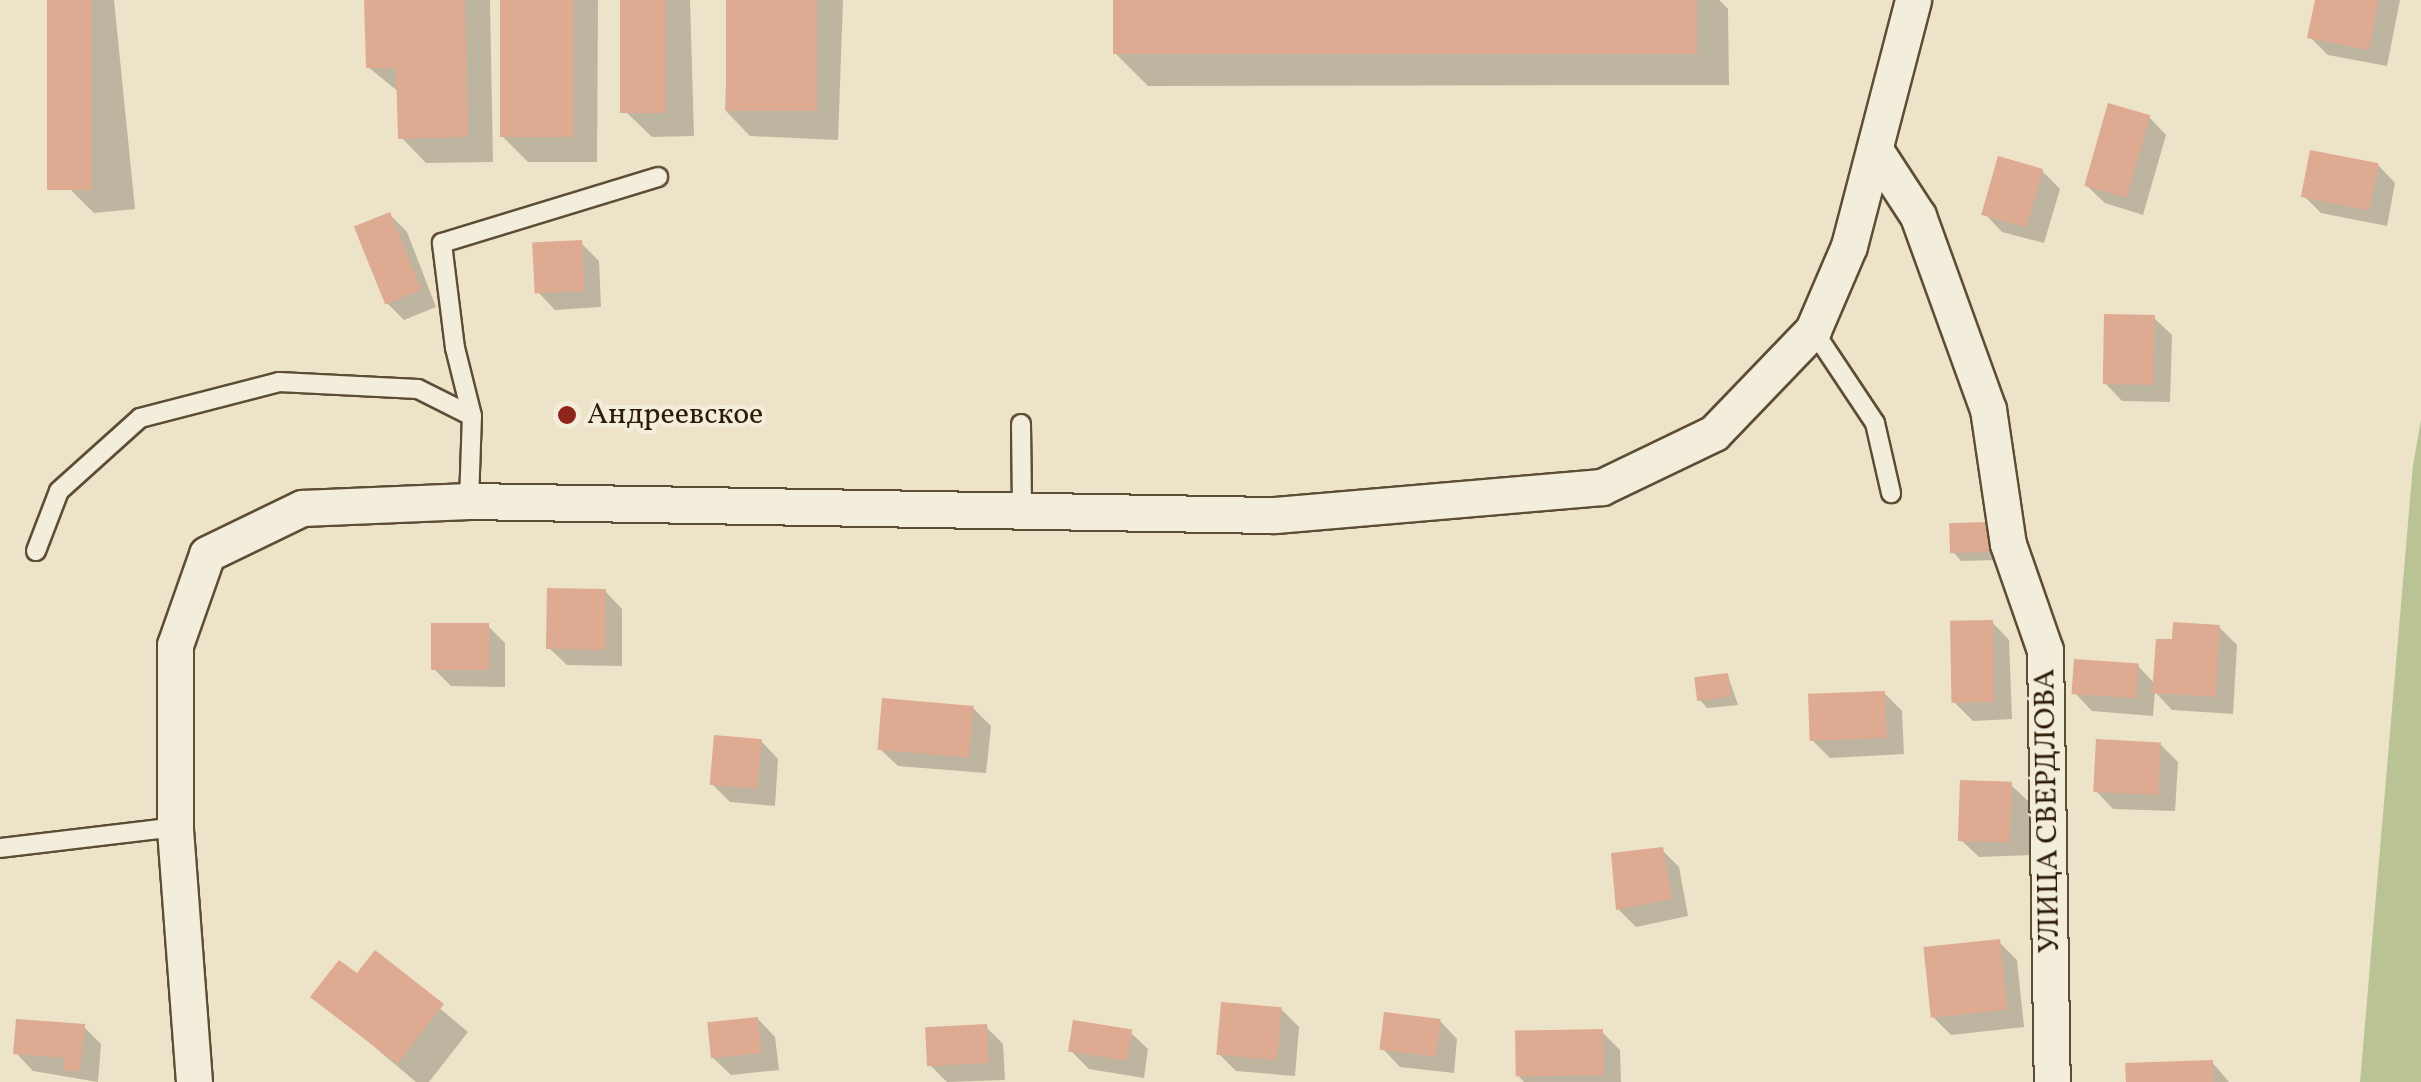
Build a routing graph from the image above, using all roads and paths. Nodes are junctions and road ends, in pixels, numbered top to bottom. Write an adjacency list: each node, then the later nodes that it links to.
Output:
1 (1905, 1): 2 (street)
2 (1877, 153): 4 (street); 14 (street, УЛИЦА СВЕРДЛОВА)
3 (658, 177): 5 (lane)
4 (1813, 330): 7 (lane); 9 (street)
5 (472, 416): 8 (lane); 10 (lane)
6 (1021, 424): 9 (lane)
7 (1891, 493)
8 (469, 501): 9 (street); 11 (street)
9 (1022, 510)
10 (36, 551)
11 (175, 828): 12 (lane); 13 (street)
12 (0, 848)
13 (194, 1082)
14 (2052, 1082)

